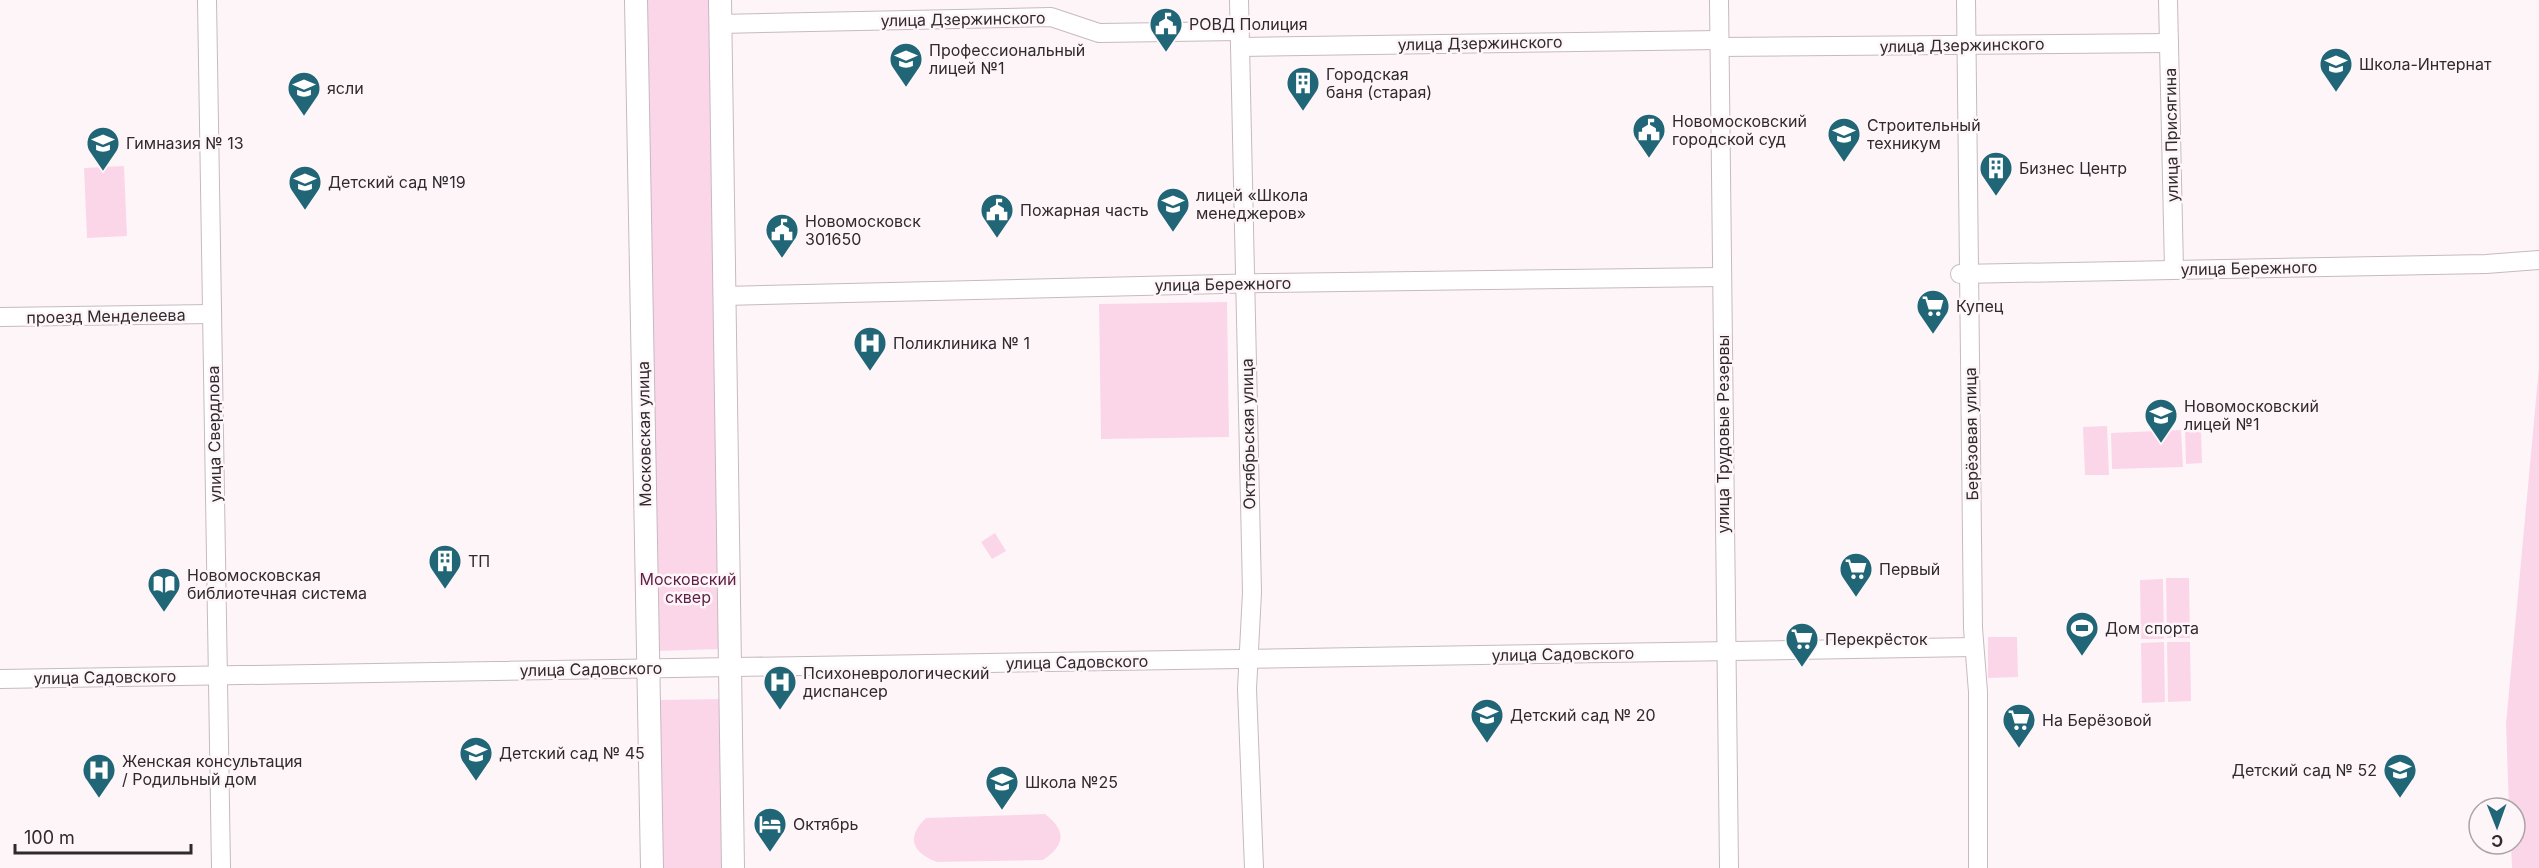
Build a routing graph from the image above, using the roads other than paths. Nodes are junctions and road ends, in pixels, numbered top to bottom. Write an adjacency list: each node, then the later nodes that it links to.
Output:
1 (207, 0): 19 (street, улица Свердлова)
2 (636, 0): 25 (main road, Московская улица)
3 (720, 0): 8 (main road)
4 (1239, 0): 9 (street, Октябрьская улица)
5 (1719, 0): 10 (street, улица Трудовые Резервы)
6 (1966, 0): 12 (street, Берёзовая улица)
7 (2168, 0): 11 (street, улица Присягина)
8 (720, 24): 9 (street, улица Дзержинского); 18 (main road)
9 (1240, 39): 10 (street, улица Дзержинского); 17 (street, Октябрьская улица)
10 (1720, 43): 12 (street, улица Дзержинского); 16 (street, улица Трудовые Резервы)
11 (2169, 43): 12 (street, улица Дзержинского); 14 (street, улица Присягина)
12 (1967, 46): 15 (street, Берёзовая улица)
13 (2539, 260): 14 (street, улица Бережного)
14 (2174, 269): 15 (street, улица Бережного)
15 (1964, 274): 21 (street, Берёзовая улица)
16 (1722, 277): 17 (street, улица Бережного); 22 (street, улица Трудовые Резервы)
17 (1245, 283): 18 (street, улица Бережного); 23 (street, Октябрьская улица)
18 (724, 296): 24 (main road)
19 (212, 314): 20 (street, проезд Менделеева); 26 (street, улица Свердлова)
20 (0, 317)
21 (1974, 647): 22 (street, улица Садовского); 33 (street, Берёзовая улица)
22 (1725, 651): 23 (street, улица Садовского); 32 (street, улица Трудовые Резервы)
23 (1250, 660): 24 (street, улица Садовского); 31 (street, Октябрьская улица)
24 (730, 667): 25 (street, улица Садовского); 30 (main road)
25 (648, 668): 26 (street, улица Садовского); 29 (main road, Московская улица)
26 (218, 676): 27 (street, улица Садовского); 28 (street, улица Свердлова)
27 (0, 679)
28 (221, 868)
29 (652, 868)
30 (733, 868)
31 (1254, 868)
32 (1729, 868)
33 (1978, 868)

